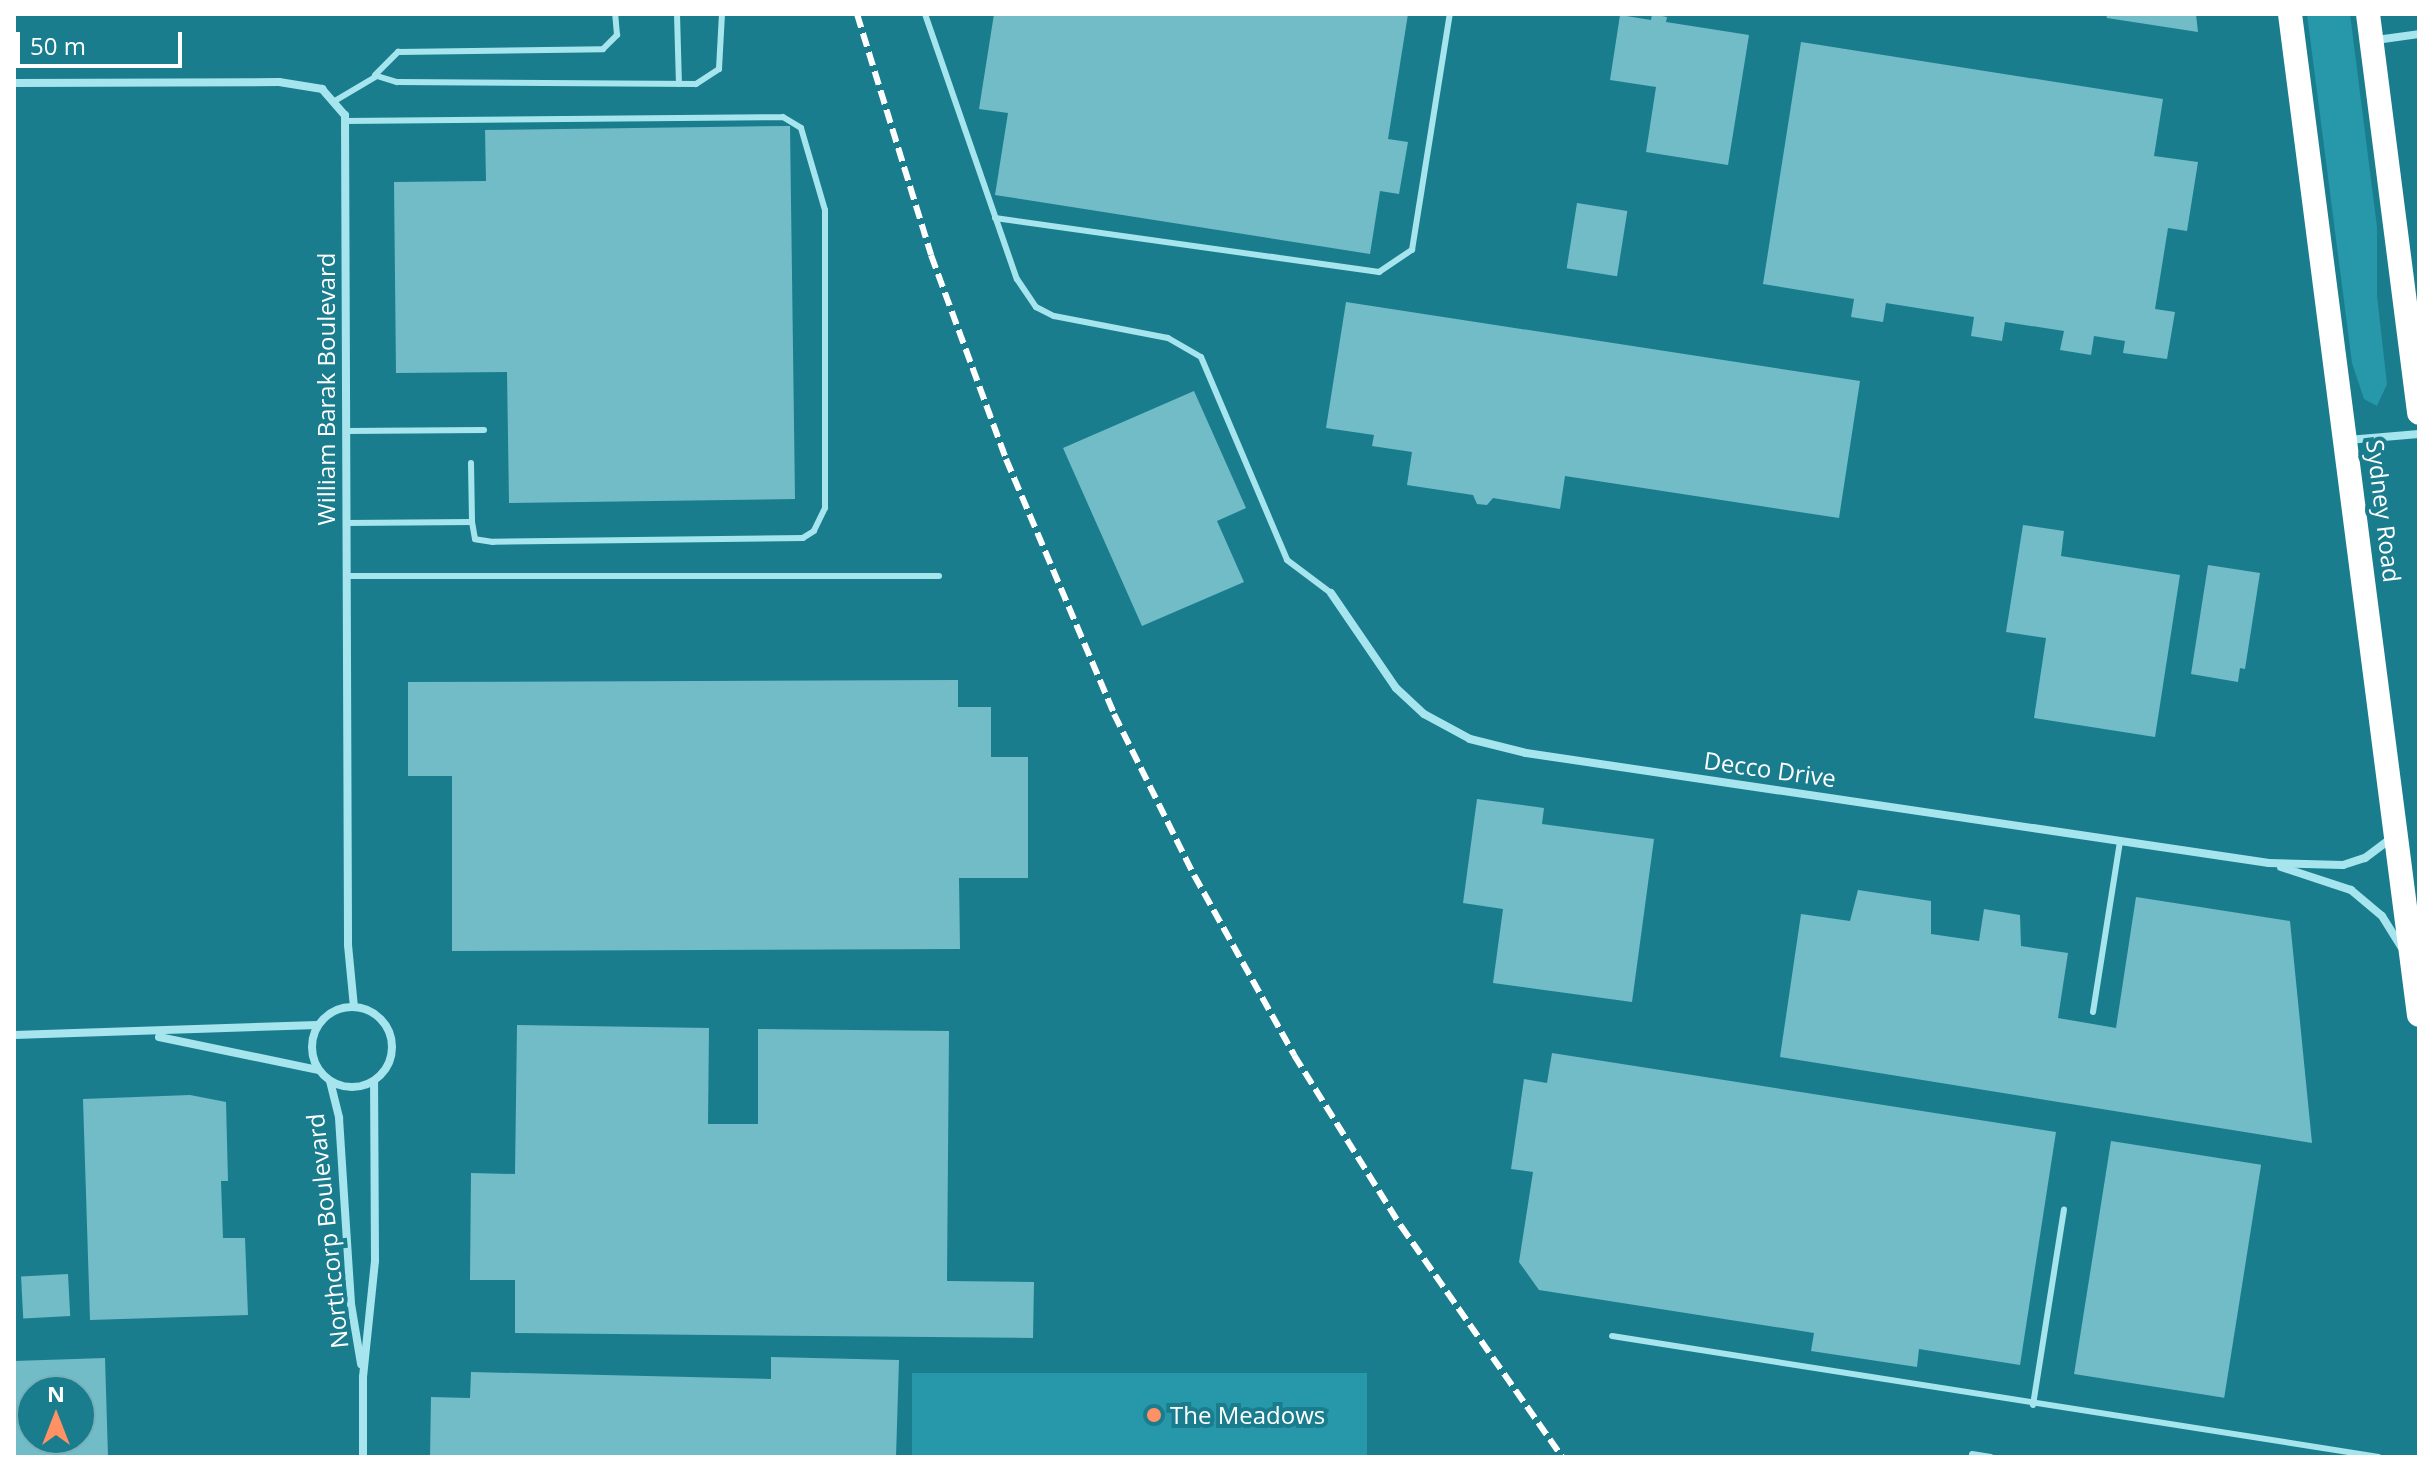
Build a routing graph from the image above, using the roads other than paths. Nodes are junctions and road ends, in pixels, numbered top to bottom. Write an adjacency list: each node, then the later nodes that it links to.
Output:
1 (615, 14): 10 (lane)
2 (677, 14): 12 (lane)
3 (722, 14): 12 (lane)
4 (925, 14): 15 (lane)
5 (1450, 14): 15 (lane)
6 (2290, 14): 20 (highway, Sydney Road)
7 (2368, 14): 9 (highway)
8 (2419, 34): 9 (street)
9 (2371, 40): 16 (highway)
10 (373, 78): 12 (lane); 13 (lane)
11 (14, 83): 13 (street)
12 (679, 84)
13 (333, 102): 14 (street)
14 (345, 121): 18 (street, William Barak Boulevard); 22 (lane)
15 (995, 218): 26 (lane)
16 (2419, 413)
17 (484, 430): 18 (lane)
18 (346, 431): 23 (street, William Barak Boulevard)
19 (2419, 434): 20 (street)
20 (2347, 440): 27 (highway, Sydney Road)
21 (471, 463): 22 (lane)
22 (472, 522): 23 (lane)
23 (346, 523): 24 (street, William Barak Boulevard)
24 (346, 576): 25 (lane); 31 (street, William Barak Boulevard)
25 (939, 576)
26 (1331, 593): 28 (street, Decco Drive)
27 (2396, 834): 29 (street, Decco Drive); 30 (highway, Sydney Road)
28 (2120, 841): 29 (street, Decco Drive); 32 (lane)
29 (2269, 863): 30 (street, Decco Drive)
30 (2412, 964): 33 (highway, Sydney Road)
31 (354, 1007): 34 (street); 39 (street, Northcorp Boulevard)
32 (2093, 1012)
33 (2419, 1015)
34 (318, 1025): 36 (street); 37 (street)
35 (14, 1035): 36 (street)
36 (146, 1035): 37 (street)
37 (318, 1070): 38 (street, Northcorp Boulevard)
38 (330, 1081): 39 (street, Northcorp Boulevard); 42 (street, Northcorp Boulevard)
39 (374, 1081): 42 (street, Northcorp Boulevard)
40 (2064, 1209): 43 (lane)
41 (1612, 1336): 43 (lane)
42 (363, 1377): 45 (street, Northcorp Boulevard)
43 (2033, 1405): 47 (lane)
44 (1972, 1454): 46 (lane)
45 (363, 1457)
46 (1991, 1457)
47 (2379, 1457)

